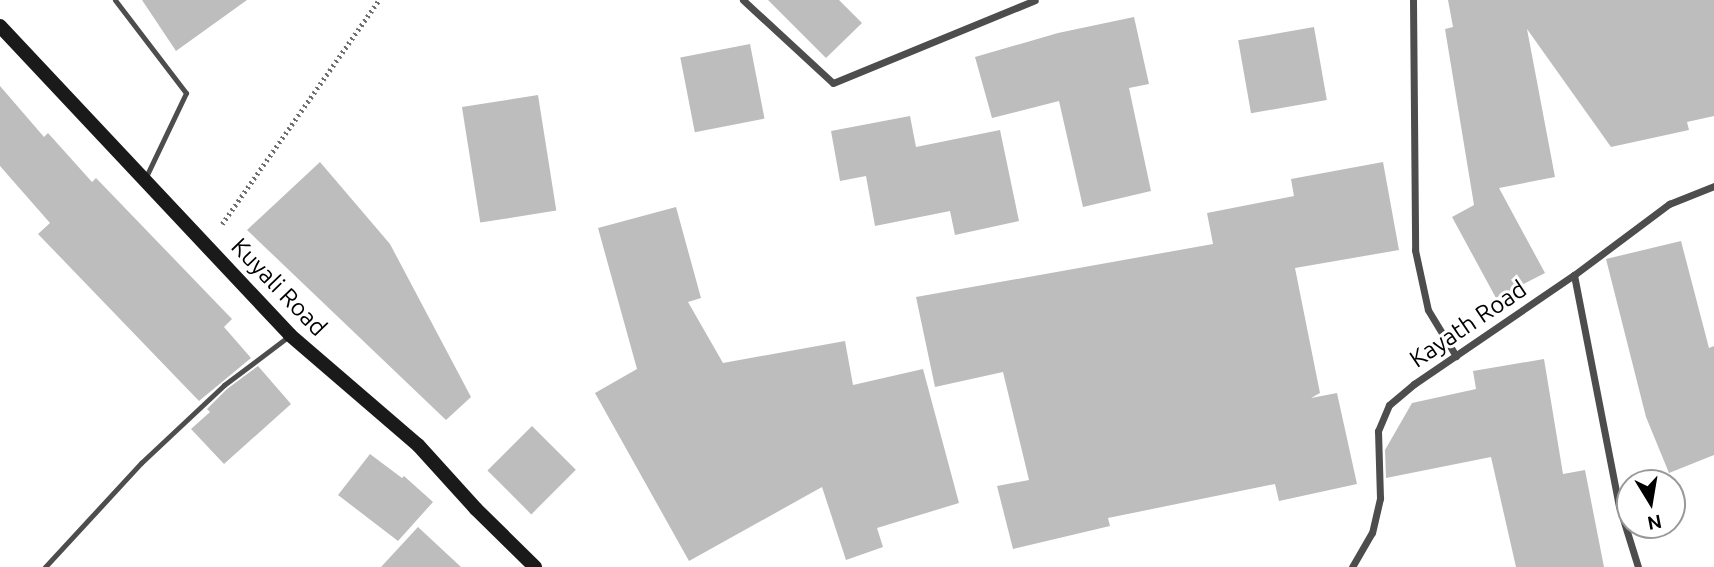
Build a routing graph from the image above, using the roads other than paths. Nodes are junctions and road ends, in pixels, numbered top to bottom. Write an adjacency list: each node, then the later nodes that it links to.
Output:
1 (114, 0): 6 (lane)
2 (743, 0): 3 (street)
3 (1035, 0)
4 (1413, 0): 10 (street)
5 (0, 26): 6 (main road, Kuyali Road)
6 (144, 179): 9 (main road, Kuyali Road)
7 (1714, 186): 8 (street, Kayath Road)
8 (1574, 275): 10 (street, Kayath Road); 14 (street)
9 (290, 335): 11 (lane); 12 (main road, Kuyali Road)
10 (1456, 356): 13 (street, Kayath Road)
11 (45, 567)
12 (535, 567)
13 (1352, 567)
14 (1638, 567)

